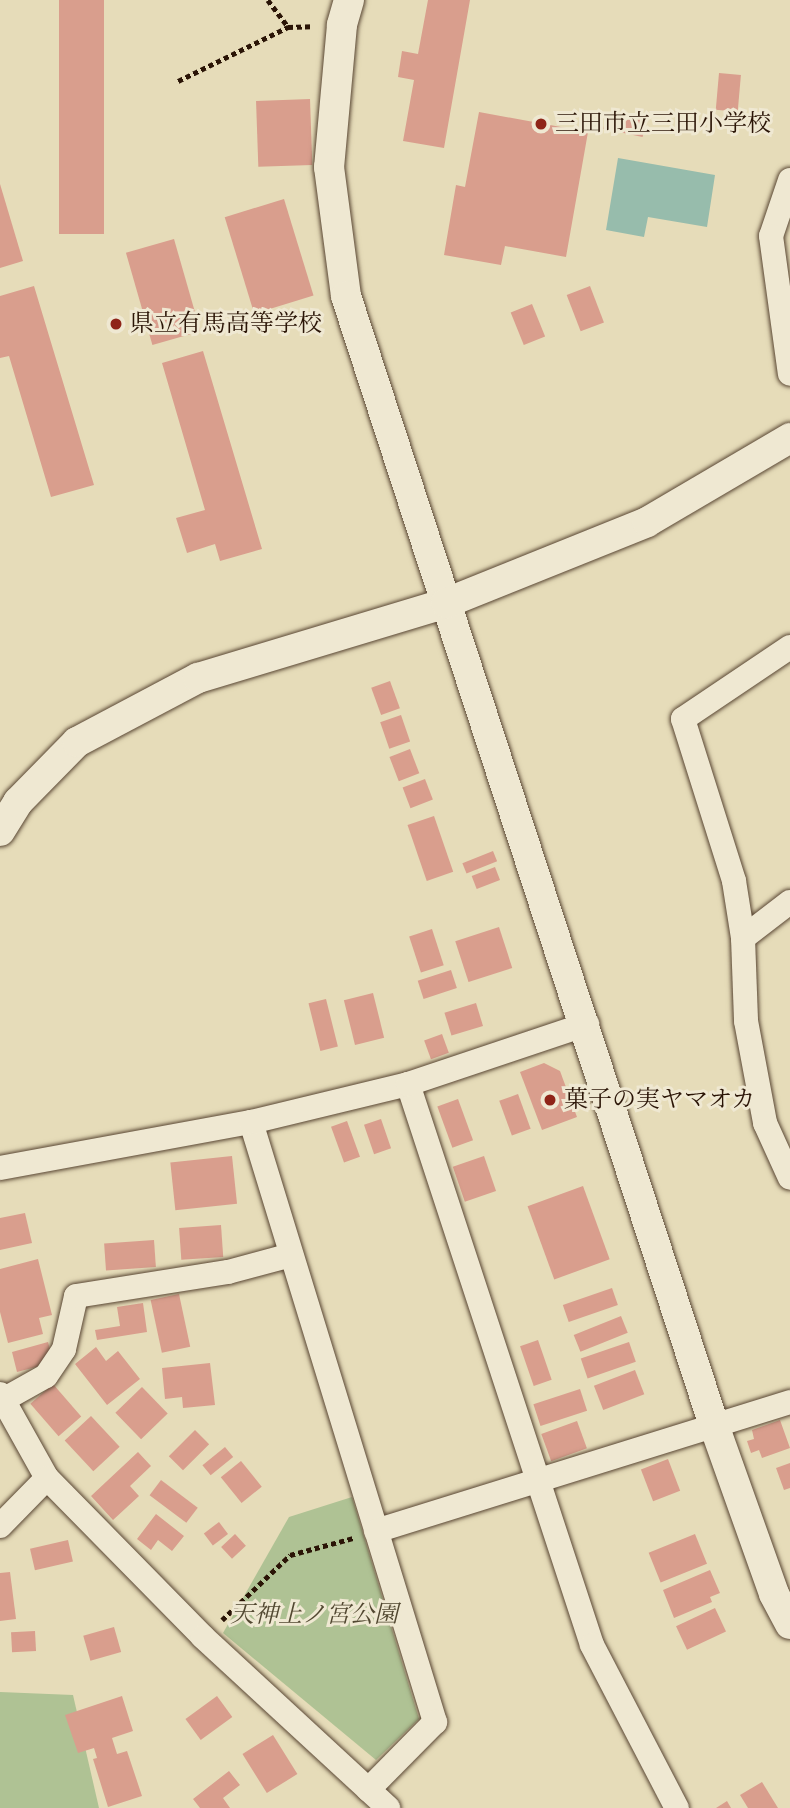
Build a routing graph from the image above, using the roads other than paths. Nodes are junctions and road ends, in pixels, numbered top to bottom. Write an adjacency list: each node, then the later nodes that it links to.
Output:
1 (346, 12): 5 (street)
2 (790, 180): 3 (street)
3 (790, 374)
4 (790, 438): 5 (street)
5 (446, 603): 7 (street); 10 (street)
6 (790, 647): 9 (street)
7 (0, 831)
8 (790, 901): 9 (street)
9 (743, 938): 14 (street)
10 (587, 1024): 11 (street); 18 (street)
11 (408, 1084): 12 (street); 20 (street)
12 (251, 1122): 13 (street); 15 (street)
13 (0, 1168)
14 (790, 1178)
15 (291, 1255): 16 (street); 22 (street)
16 (2, 1397): 19 (street)
17 (790, 1402): 18 (street)
18 (715, 1428): 20 (street); 23 (street)
19 (47, 1478): 21 (street); 24 (street)
20 (538, 1483): 22 (street); 26 (street)
21 (0, 1526)
22 (376, 1531): 24 (street)
23 (790, 1624)
24 (368, 1790): 25 (street)
25 (388, 1808)
26 (677, 1808)

